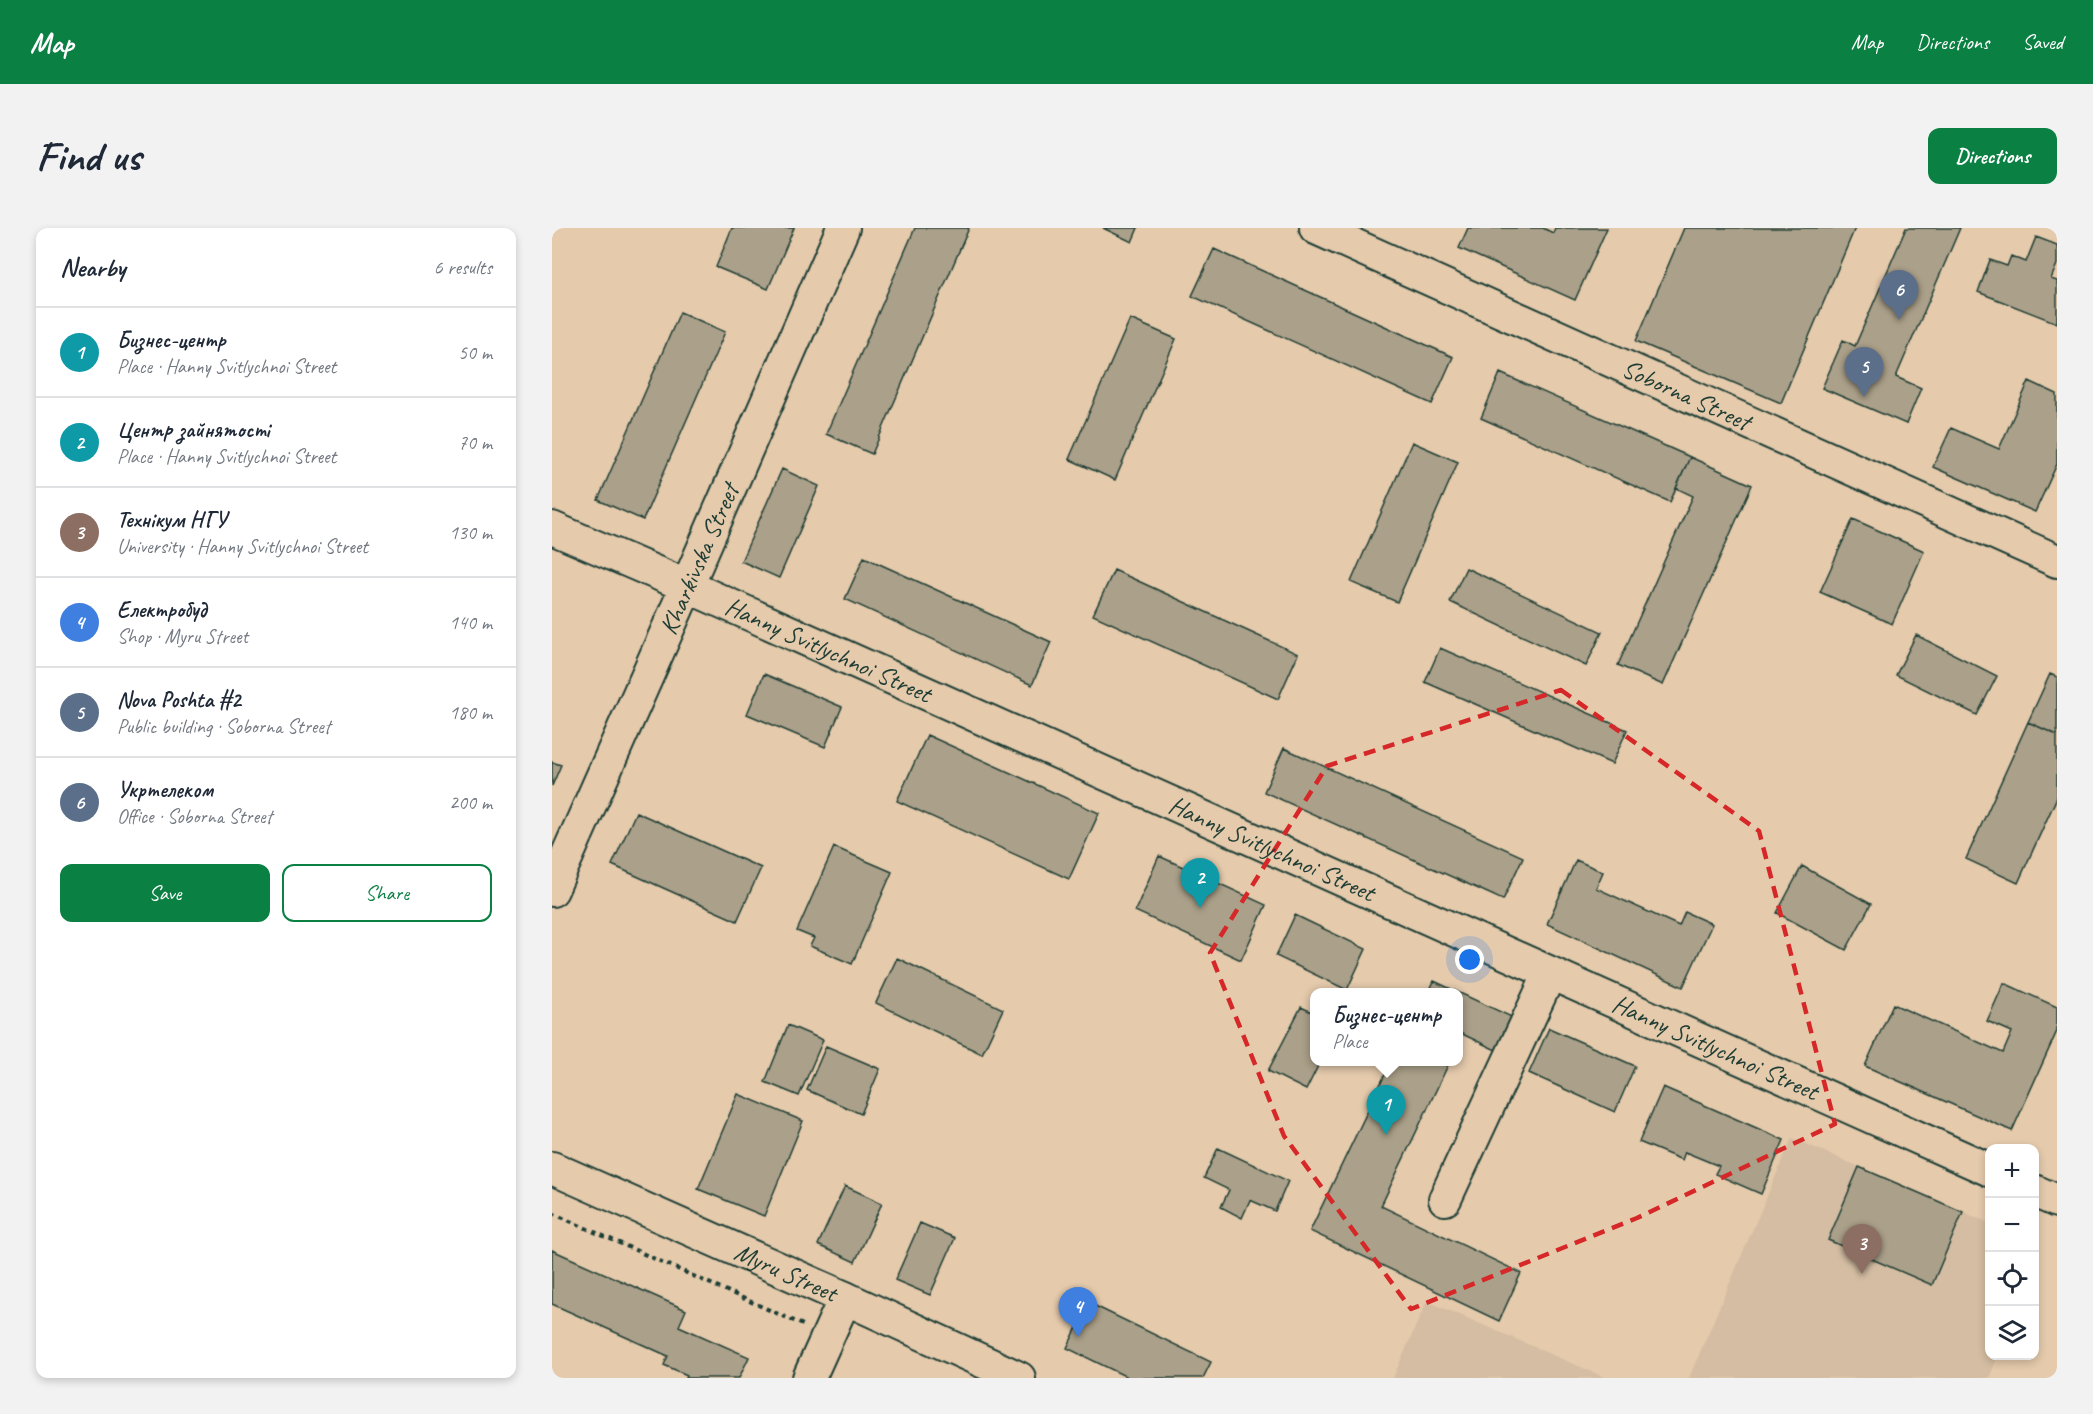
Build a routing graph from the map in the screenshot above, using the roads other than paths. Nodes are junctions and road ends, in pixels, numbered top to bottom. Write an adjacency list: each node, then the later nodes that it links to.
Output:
1 (843, 228): 5 (street, Kharkivska Street)
2 (1316, 228): 4 (street, Soborna Street)
3 (552, 528): 5 (street, Hanny Svitlychnoi Street)
4 (2057, 561)
5 (687, 586): 6 (street, Kharkivska Street); 7 (street, Hanny Svitlychnoi Street)
6 (552, 890)
7 (1550, 973): 9 (street, Hanny Svitlychnoi Street); 11 (street)
8 (552, 1168): 13 (street, Myru Street)
9 (1985, 1168)
10 (2039, 1193): 12 (street)
11 (1445, 1199)
12 (2057, 1201)
13 (845, 1298): 14 (street); 15 (street, Myru Street)
14 (808, 1378)
15 (1018, 1378)

